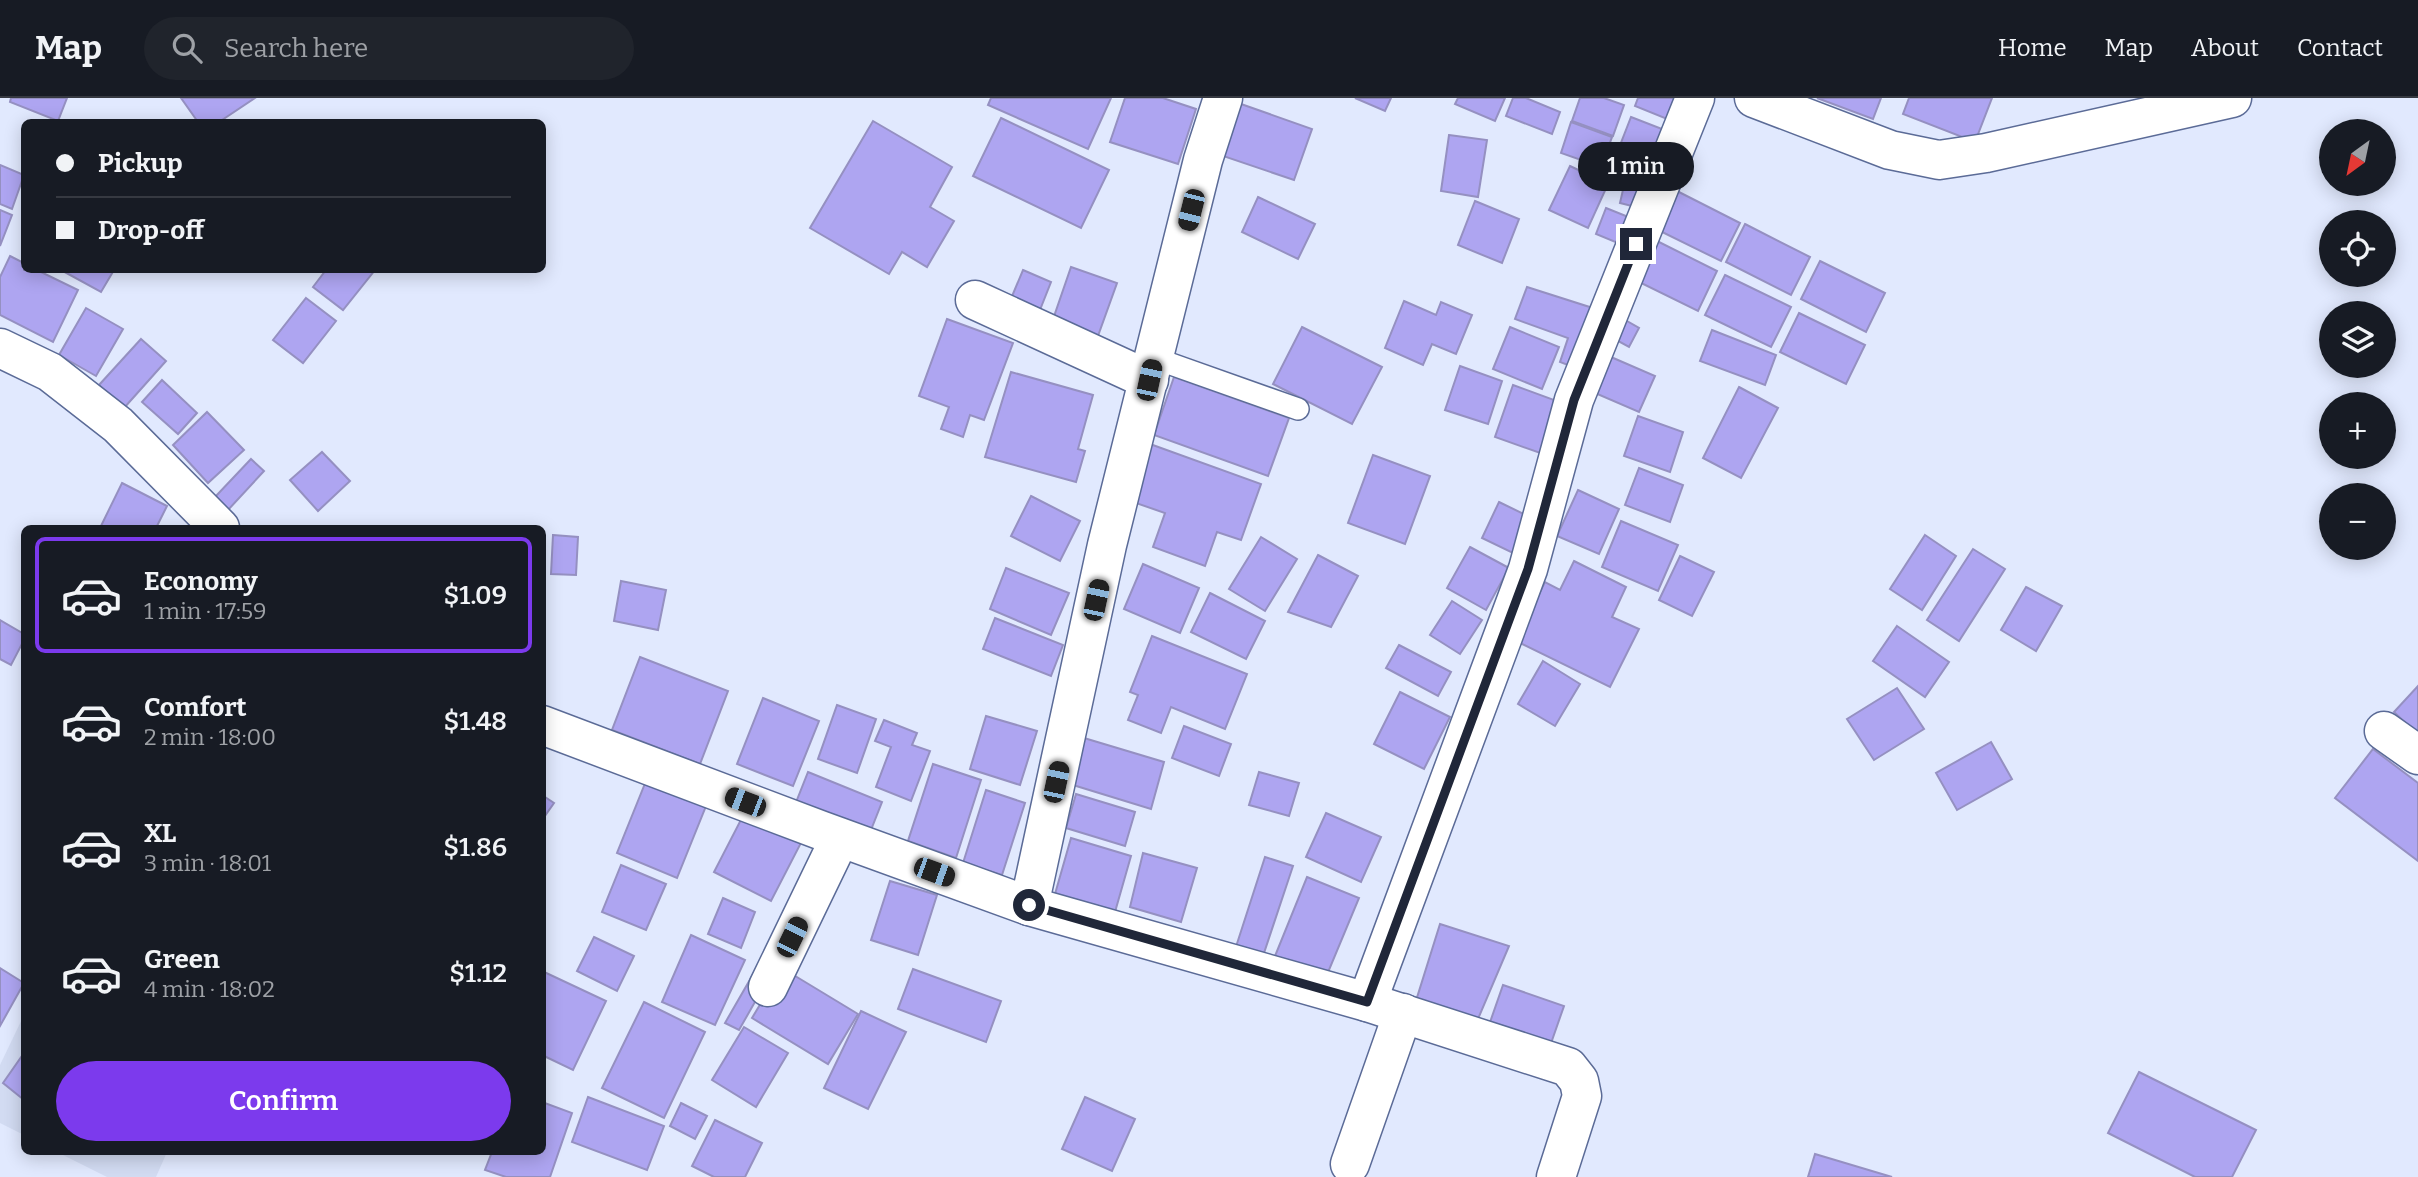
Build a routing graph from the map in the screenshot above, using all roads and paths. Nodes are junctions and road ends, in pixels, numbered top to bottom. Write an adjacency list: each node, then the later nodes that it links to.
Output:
1 (1223, 98): 7 (street)
2 (1695, 98): 16 (street)
3 (1754, 98): 4 (street)
4 (2232, 98)
5 (975, 300): 7 (street)
6 (0, 348): 9 (street)
7 (1151, 369): 8 (lane); 14 (street)
8 (1298, 409)
9 (217, 525)
10 (546, 727): 13 (street)
11 (2384, 731): 12 (street)
12 (2418, 755)
13 (840, 838): 14 (street); 15 (street)
14 (1029, 905): 16 (street)
15 (768, 987)
16 (1367, 1002): 17 (street)
17 (1403, 1013): 18 (street); 19 (street)
18 (1350, 1164)
19 (1556, 1177)

